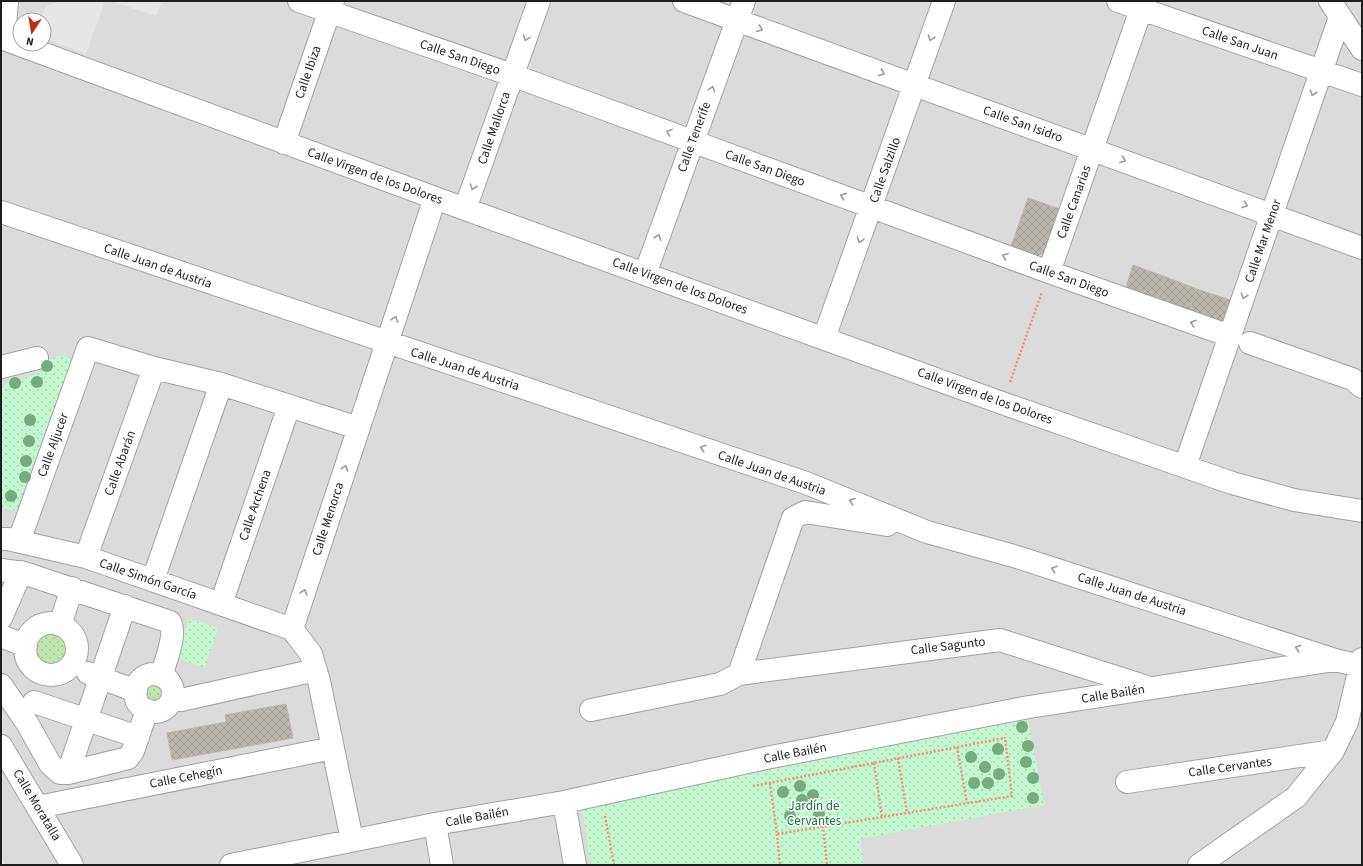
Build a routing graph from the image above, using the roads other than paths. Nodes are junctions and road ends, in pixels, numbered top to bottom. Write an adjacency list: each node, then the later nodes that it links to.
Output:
1 (7, 1): 11 (street, Calle Virgen de los Dolores)
2 (299, 1): 8 (street, Calle San Diego)
3 (539, 1): 14 (street, Calle Mallorca, one-way to 14)
4 (684, 1): 10 (street, Calle San Isidro)
5 (944, 1): 15 (street, Calle Salzillo, one-way to 15)
6 (1118, 1): 7 (street, Calle San Juan)
7 (1142, 5): 13 (street, Calle San Juan); 19 (street, Calle Canarias)
8 (331, 7): 14 (street, Calle San Diego); 18 (street, Calle Ibiza)
9 (1335, 9): 12 (street); 13 (street, Calle Mar Menor)
10 (741, 11): 15 (street, Calle San Isidro, one-way to 15); 17 (street, Calle Tenerife, one-way to 10)
11 (2, 36): 18 (street, Calle Virgen de los Dolores)
12 (1362, 49)
13 (1321, 71): 16 (street, Calle San Juan); 24 (street, Calle Mar Menor, one-way to 24)
14 (512, 75): 17 (street, Calle San Diego, one-way to 14); 22 (street, Calle Mallorca, one-way to 22)
15 (915, 85): 19 (street, Calle San Isidro); 21 (street, Calle Salzillo)
16 (1362, 85)
17 (693, 141): 21 (street, Calle San Diego, one-way to 17); 27 (street, Calle Tenerife, one-way to 17)
18 (284, 143): 20 (street, Calle Virgen de los Dolores)
19 (1093, 149): 24 (street, Calle San Isidro, one-way to 24); 26 (street, Calle Canarias)
20 (435, 198): 22 (street, Calle Virgen de los Dolores); 30 (street, Calle Menorca, one-way to 20)
21 (872, 207): 26 (street, Calle San Diego, one-way to 21); 28 (street, Calle Salzillo, one-way to 28)
22 (465, 209): 27 (street, Calle Virgen de los Dolores)
23 (1, 212): 30 (street, Calle Juan de Austria)
24 (1272, 215): 25 (street, Calle San Isidro); 29 (street, Calle Mar Menor, one-way to 29)
25 (1362, 248)
26 (1049, 272): 29 (street, Calle San Diego, one-way to 26)
27 (645, 274): 28 (street, Calle Virgen de los Dolores)
28 (824, 338): 38 (street, Calle Virgen de los Dolores)
29 (1240, 340): 34 (street, Calle San Diego); 38 (street, Calle Mar Menor)
30 (386, 343): 37 (street, Calle Menorca); 40 (street, Calle Juan de Austria, one-way to 30)
31 (37, 358): 32 (street)
32 (1, 367)
33 (154, 368): 35 (street); 41 (street, Calle Aljucer); 42 (street, Calle Abarán)
34 (1359, 379)
35 (220, 384): 36 (street); 44 (street)
36 (289, 406): 37 (street); 46 (street, Calle Archena)
37 (358, 428): 50 (street, Calle Menorca, one-way to 37)
38 (1185, 466): 39 (street, Calle Virgen de los Dolores)
39 (1362, 511)
40 (927, 532): 54 (street, Calle Juan de Austria, one-way to 40); 59 (street, Calle Juan de Austria)
41 (10, 540): 42 (street, Calle Simón García)
42 (86, 557): 44 (street, Calle Simón García)
43 (11, 571): 45 (street); 48 (street)
44 (153, 580): 46 (street, Calle Simón García)
45 (72, 588): 47 (street); 49 (street)
46 (221, 604): 50 (street, Calle Simón García)
47 (125, 606): 57 (street); 60 (street)
48 (1, 619): 52 (street)
49 (60, 625): 52 (street); 53 (street)
50 (292, 629): 56 (street)
51 (1, 636): 52 (street)
52 (28, 640): 58 (street)
53 (73, 659): 57 (street); 58 (street)
54 (1335, 660): 55 (street, Calle Bailén); 63 (street, Calle Bailén)
55 (1361, 663): 73 (street)
56 (316, 670): 64 (street); 72 (street)
57 (103, 672): 62 (street); 68 (street)
58 (43, 673): 65 (street)
59 (739, 674): 63 (street, Calle Sagunto); 67 (street, Calle Sagunto)
60 (161, 676): 62 (street); 64 (street)
61 (1, 685): 69 (street)
62 (138, 686): 66 (street)
63 (1151, 688): 76 (street, Calle Bailén)
64 (172, 699): 66 (street)
65 (34, 702): 68 (street); 69 (street)
66 (147, 710): 70 (street)
67 (591, 710)
68 (86, 720): 70 (street); 74 (street)
69 (27, 723): 74 (street)
70 (138, 737): 74 (street)
71 (1, 746): 77 (street, Calle Moratalla)
72 (334, 748): 77 (street, Calle Cehegín); 79 (street)
73 (1333, 751): 75 (street, Calle Cervantes); 81 (street)
74 (68, 773)
75 (1128, 782)
76 (564, 802): 78 (street, Calle Bailén); 85 (street)
77 (38, 807): 82 (street, Calle Moratalla)
78 (435, 824): 79 (street, Calle Bailén); 84 (street)
79 (352, 840): 80 (street, Calle Bailén)
80 (305, 858): 83 (street, Calle Bailén)
81 (1203, 864)
82 (72, 865)
83 (231, 865)
84 (442, 865)
85 (575, 865)

